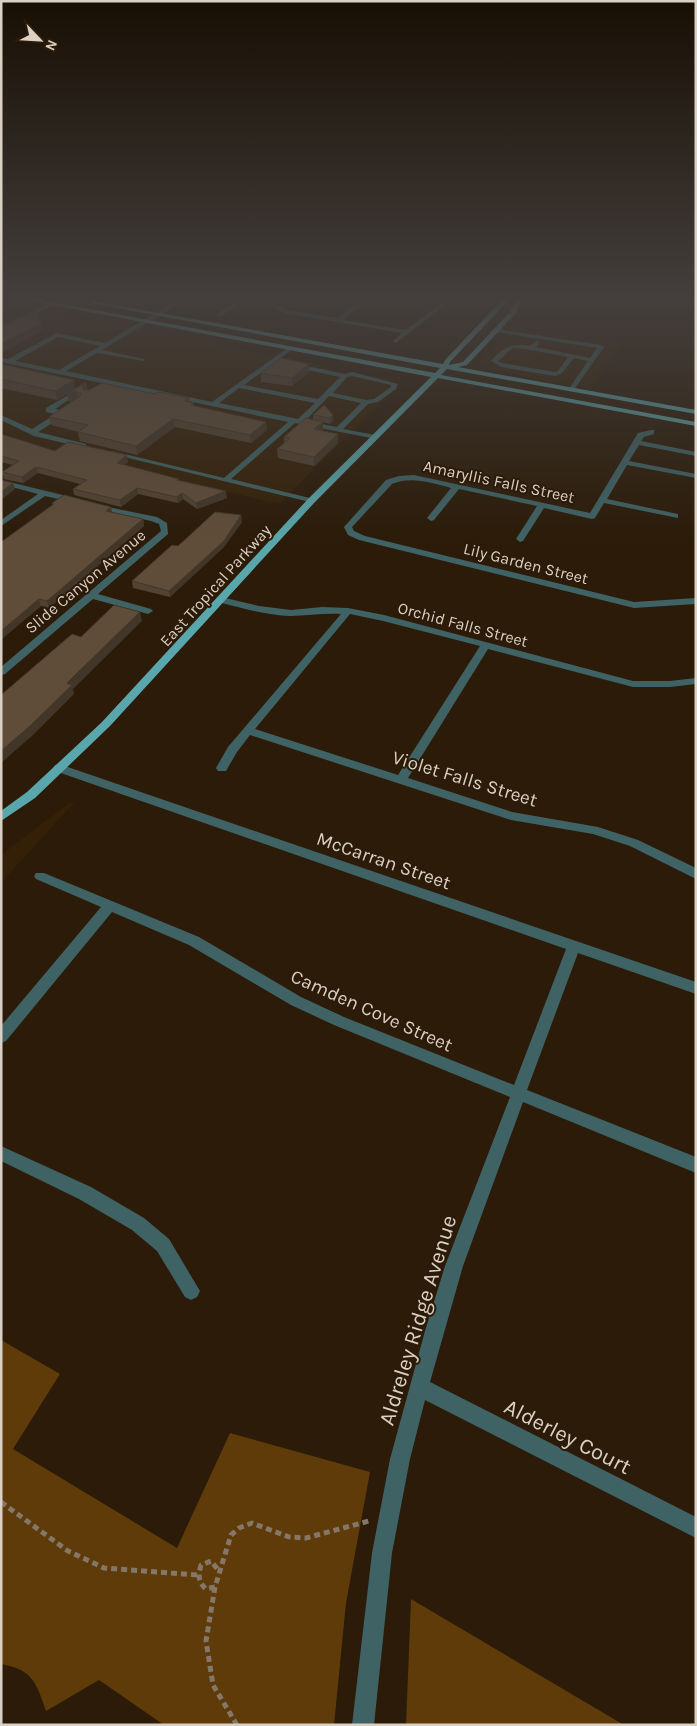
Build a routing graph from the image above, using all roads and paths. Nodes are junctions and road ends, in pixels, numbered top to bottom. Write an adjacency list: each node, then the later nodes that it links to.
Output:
1 (96, 381): 23 (street)
2 (99, 381): 10 (street)
3 (246, 381): 11 (street)
4 (341, 381): 14 (street)
5 (380, 381): 16 (street)
6 (431, 381): 25 (main road, East Tropical Parkway)
7 (461, 381): 21 (main road)
8 (519, 381): 13 (main road)
9 (578, 381): 13 (street)
10 (110, 383): 12 (street); 17 (street)
11 (239, 386): 15 (street); 17 (street)
12 (99, 390)
13 (571, 390): 18 (main road)
14 (328, 394): 15 (street); 16 (street)
15 (321, 402): 20 (street)
16 (366, 402): 22 (street)
17 (213, 404): 20 (street)
18 (696, 412)
19 (1, 418): 23 (street)
20 (297, 422): 22 (street); 32 (street)
21 (696, 424)
22 (338, 430): 25 (street)
23 (32, 432): 27 (street)
24 (651, 432): 26 (street)
25 (374, 436): 37 (main road, East Tropical Parkway)
26 (637, 442): 29 (street); 30 (street)
27 (94, 449)
28 (103, 451): 32 (street)
29 (696, 454)
30 (626, 462): 31 (street); 36 (street)
31 (696, 476)
32 (226, 480): 37 (street)
33 (1, 482): 35 (street)
34 (456, 486): 40 (street, Amaryllis Falls Street); 42 (street); 44 (street, Amaryllis Falls Street)
35 (44, 493): 38 (street); 43 (street)
36 (602, 500): 40 (street, Amaryllis Falls Street); 41 (street)
37 (311, 501): 47 (main road, East Tropical Parkway)
38 (81, 503)
39 (91, 505): 46 (street, Slide Canyon Avenue)
40 (542, 505): 45 (street)
41 (675, 516)
42 (431, 518)
43 (1, 524)
44 (350, 533): 48 (street, Lily Garden Street)
45 (520, 539)
46 (90, 595): 49 (street); 52 (street, Slide Canyon Avenue)
47 (221, 600): 50 (street, Orchid Falls Street); 55 (main road, East Tropical Parkway)
48 (696, 601)
49 (148, 611)
50 (348, 611): 51 (street, Orchid Falls Street); 54 (street)
51 (485, 646): 53 (street, Orchid Falls Street); 57 (street)
52 (3, 669)
53 (696, 681)
54 (249, 730): 56 (street); 57 (street, Violet Falls Street)
55 (59, 768): 58 (main road, East Tropical Parkway); 62 (street, McCarran Street)
56 (222, 768)
57 (402, 779): 59 (street, Violet Falls Street)
58 (1, 817)
59 (695, 871)
60 (40, 876): 61 (street, Camden Cove Street)
61 (110, 905): 64 (street); 65 (street, Camden Cove Street)
62 (574, 945): 63 (street, McCarran Street); 65 (street, Aldreley Ridge Avenue)
63 (696, 988)
64 (1, 1037)
65 (518, 1094): 67 (street, Camden Cove Street); 69 (street, Aldreley Ridge Avenue)
66 (1, 1153): 68 (street)
67 (696, 1166)
68 (191, 1291)
69 (419, 1387): 71 (street, Aldreley Ridge Avenue); 72 (street, Alderley Court)
70 (1, 1502): 74 (path)
71 (389, 1516): 73 (path); 77 (street, Aldreley Ridge Avenue)
72 (696, 1528)
73 (219, 1570): 74 (path); 75 (path)
74 (198, 1575): 75 (path)
75 (215, 1587): 76 (path)
76 (238, 1725)
77 (363, 1725)

